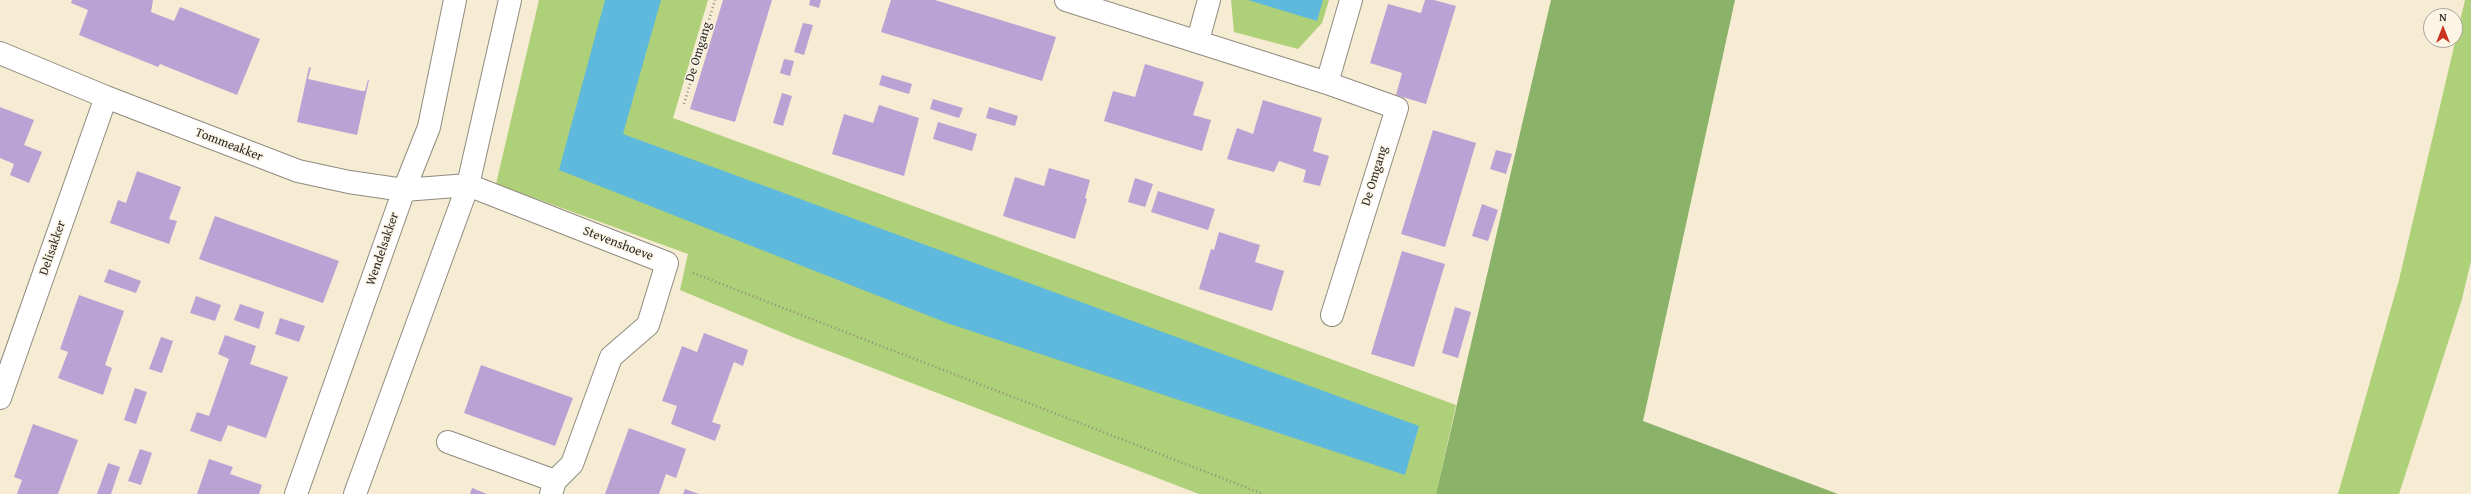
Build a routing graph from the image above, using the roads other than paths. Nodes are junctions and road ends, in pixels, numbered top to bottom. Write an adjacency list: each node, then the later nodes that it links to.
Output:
1 (455, 0): 11 (street, Wendelsakker)
2 (510, 0): 10 (street)
3 (1066, 0): 6 (street, De Omgang)
4 (1209, 0): 6 (street)
5 (1351, 0): 8 (street)
6 (1198, 40): 8 (street, De Omgang)
7 (0, 53): 9 (street, Tommeakker)
8 (1328, 83): 12 (street, De Omgang)
9 (106, 98): 11 (street, Tommeakker); 13 (street, Delisakker)
10 (468, 185): 11 (street, Tommeakker); 15 (street, Stevenshoeve); 17 (street)
11 (404, 190): 16 (street, Wendelsakker)
12 (1332, 315)
13 (0, 398)
14 (448, 442): 15 (street, Stevenshoeve)
15 (553, 488)
16 (296, 494)
17 (355, 494)

